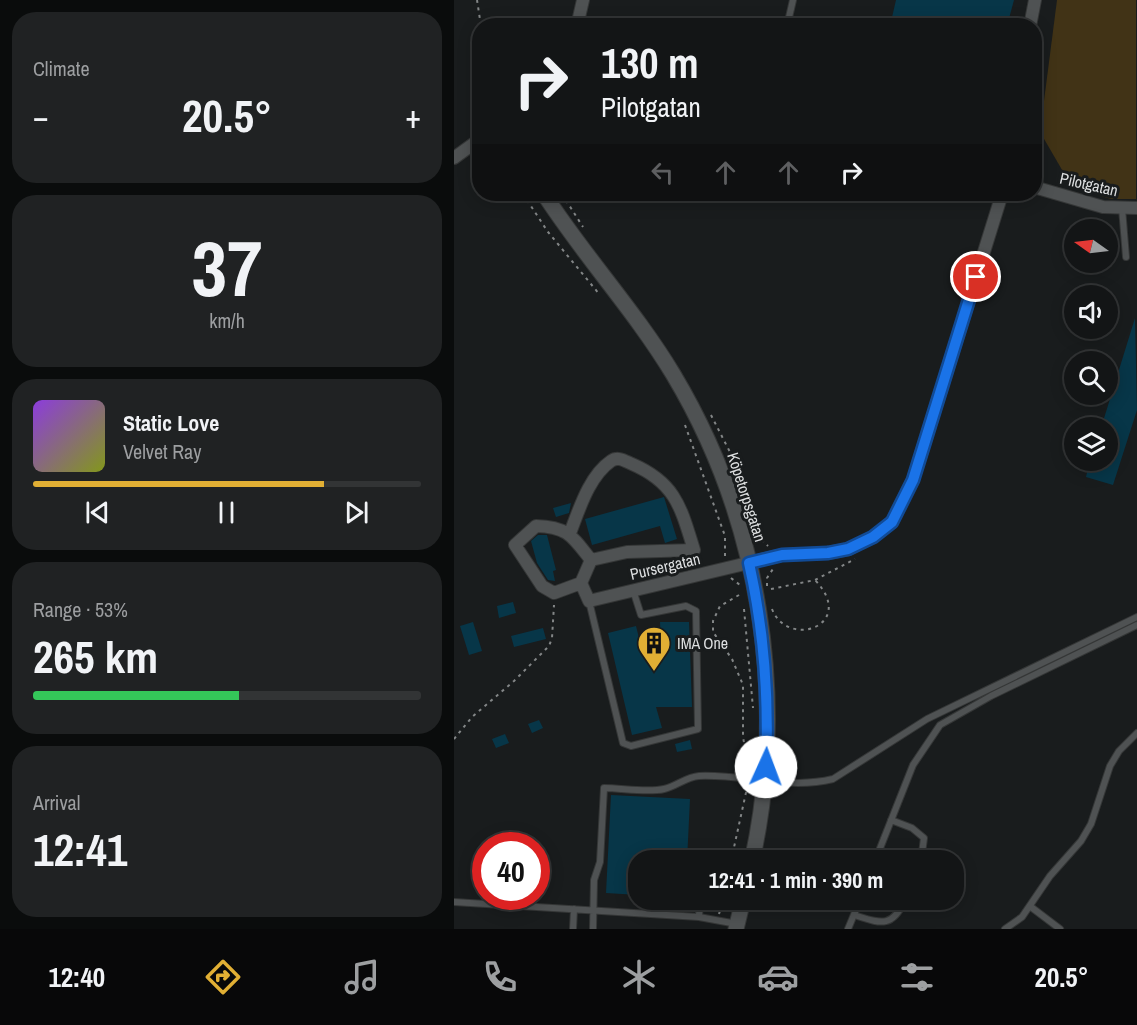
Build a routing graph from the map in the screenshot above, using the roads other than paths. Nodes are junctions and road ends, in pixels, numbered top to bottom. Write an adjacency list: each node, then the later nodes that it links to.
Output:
1 (583, 0): 4 (street)
2 (793, 0): 5 (lane)
3 (1035, 0): 6 (street)
4 (579, 18)
5 (789, 18)
6 (1032, 18)
7 (472, 145): 8 (street)
8 (454, 158)
9 (1042, 189): 12 (street, Pilotgatan)
10 (549, 201): 17 (street, Köpetorpsgatan)
11 (1000, 201): 17 (street)
12 (1122, 208): 13 (street, Pilotgatan); 14 (lane)
13 (1136, 208)
14 (1126, 257)
15 (570, 533): 16 (street); 16 (street); 18 (street)
16 (591, 560): 18 (street)
17 (749, 563): 19 (street, Pursergatan); 24 (street, Köpetorpsgatan)
18 (581, 583): 20 (street)
19 (633, 590): 20 (street, Pursergatan); 20 (lane)
20 (589, 601)
21 (1136, 617): 24 (lane)
22 (1136, 626): 25 (lane)
23 (1136, 733): 30 (lane)
24 (765, 782): 26 (street, Köpetorpsgatan); 32 (lane)
25 (891, 820): 27 (lane); 28 (lane)
26 (754, 850)
27 (879, 850)
28 (922, 850)
29 (454, 903): 31 (lane)
30 (1031, 907): 43 (lane); 44 (lane)
31 (574, 909): 32 (lane); 40 (lane)
32 (594, 910): 38 (lane); 41 (lane)
33 (699, 910): 38 (lane)
34 (741, 910): 39 (street)
35 (856, 910): 37 (lane)
36 (900, 910): 37 (lane)
37 (854, 915): 42 (lane)
38 (699, 917): 39 (lane)
39 (737, 927)
40 (573, 929)
41 (593, 929)
42 (848, 929)
43 (1005, 929)
44 (1060, 929)

